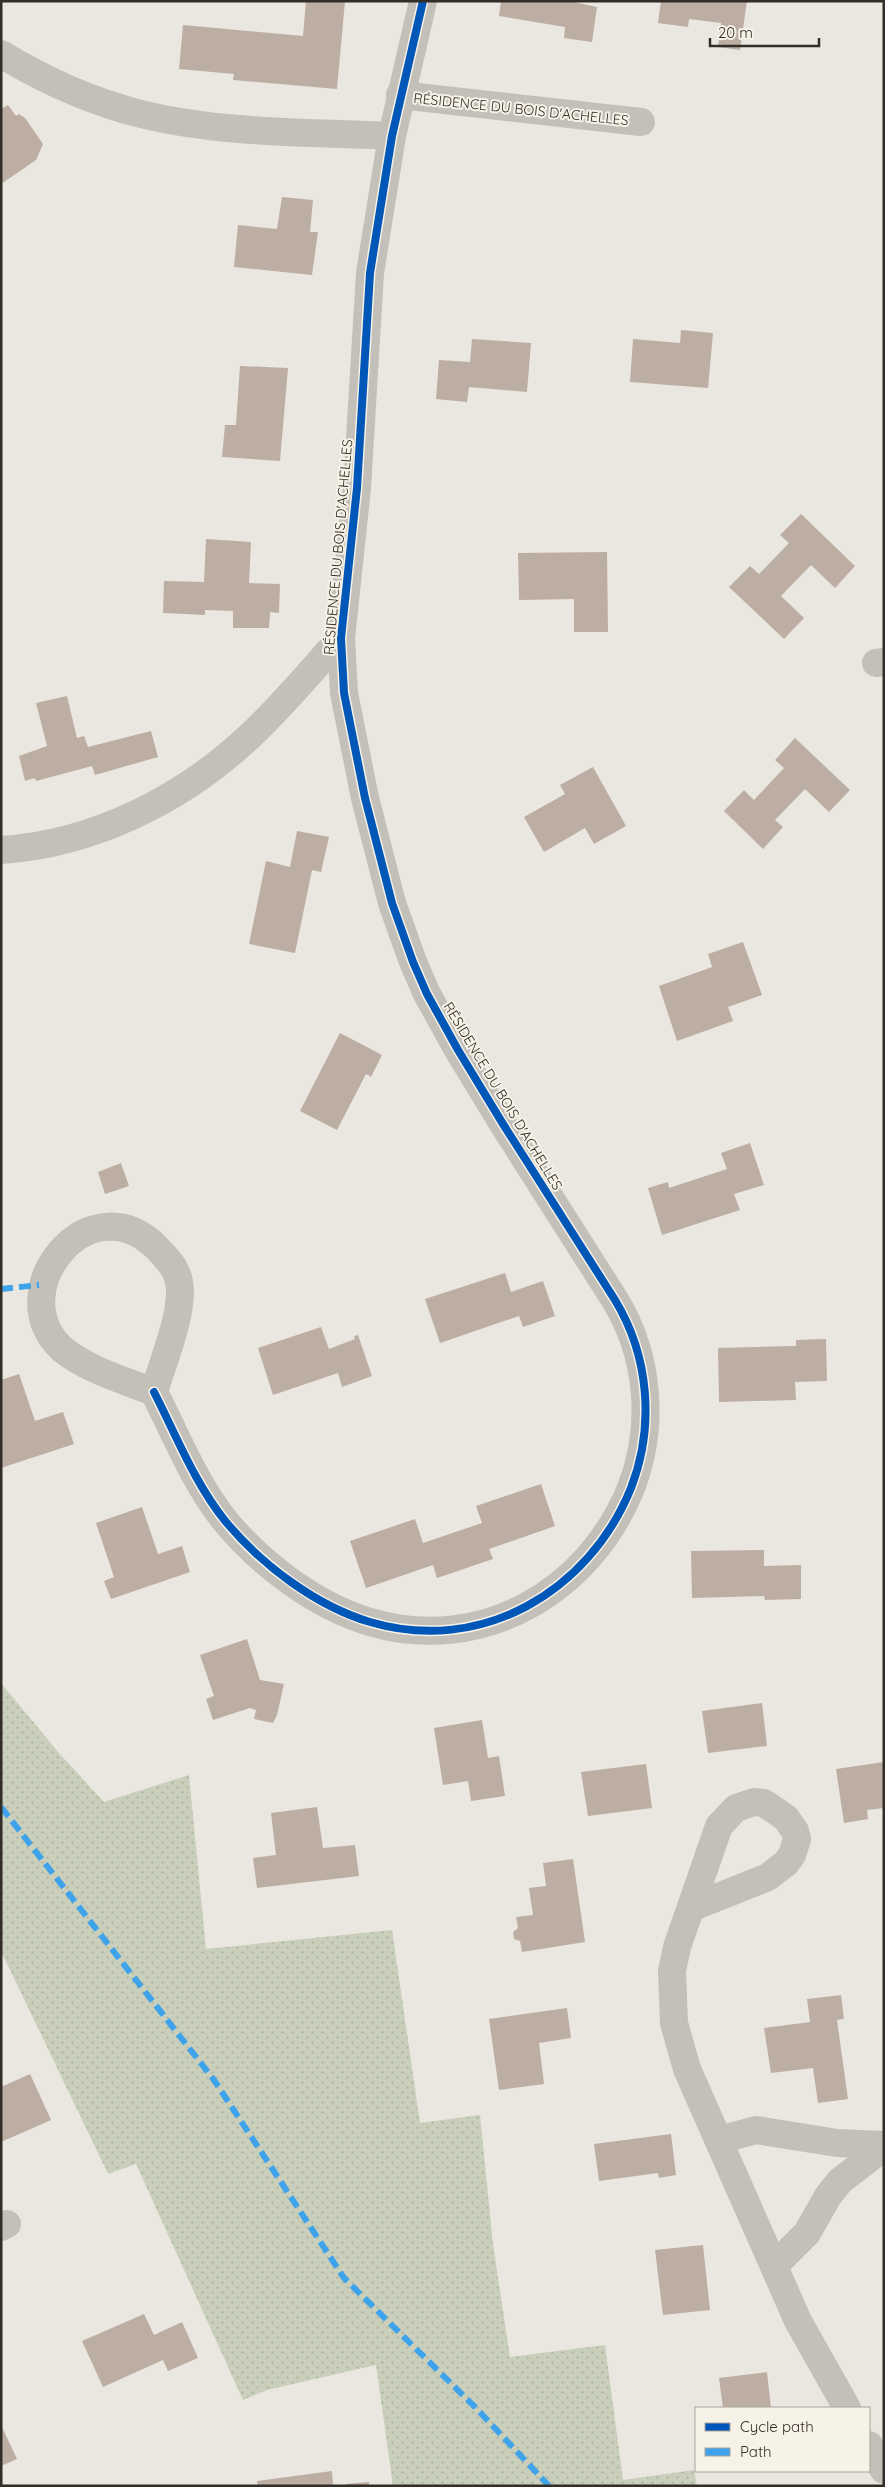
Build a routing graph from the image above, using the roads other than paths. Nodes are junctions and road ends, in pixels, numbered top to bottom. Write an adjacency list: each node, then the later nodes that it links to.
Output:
1 (423, 1): 3 (street, RÉSIDENCE DU BOIS D'ACHELLES)
2 (1, 54): 5 (street)
3 (400, 95): 4 (street, RÉSIDENCE DU BOIS D'ACHELLES); 5 (street, RÉSIDENCE DU BOIS D'ACHELLES)
4 (641, 122)
5 (392, 136): 6 (street, RÉSIDENCE DU BOIS D'ACHELLES)
6 (341, 638): 7 (street, RÉSIDENCE DU BOIS D'ACHELLES); 8 (street, RÉSIDENCE DU BOIS D'ACHELLES)
7 (1, 850)
8 (154, 1392): 8 (street)
9 (693, 1907): 10 (street)
10 (719, 2140): 11 (street); 12 (street)
11 (884, 2146): 12 (street)
12 (774, 2266): 13 (street)
13 (846, 2407)
14 (870, 2447): 15 (street)
15 (884, 2470)

